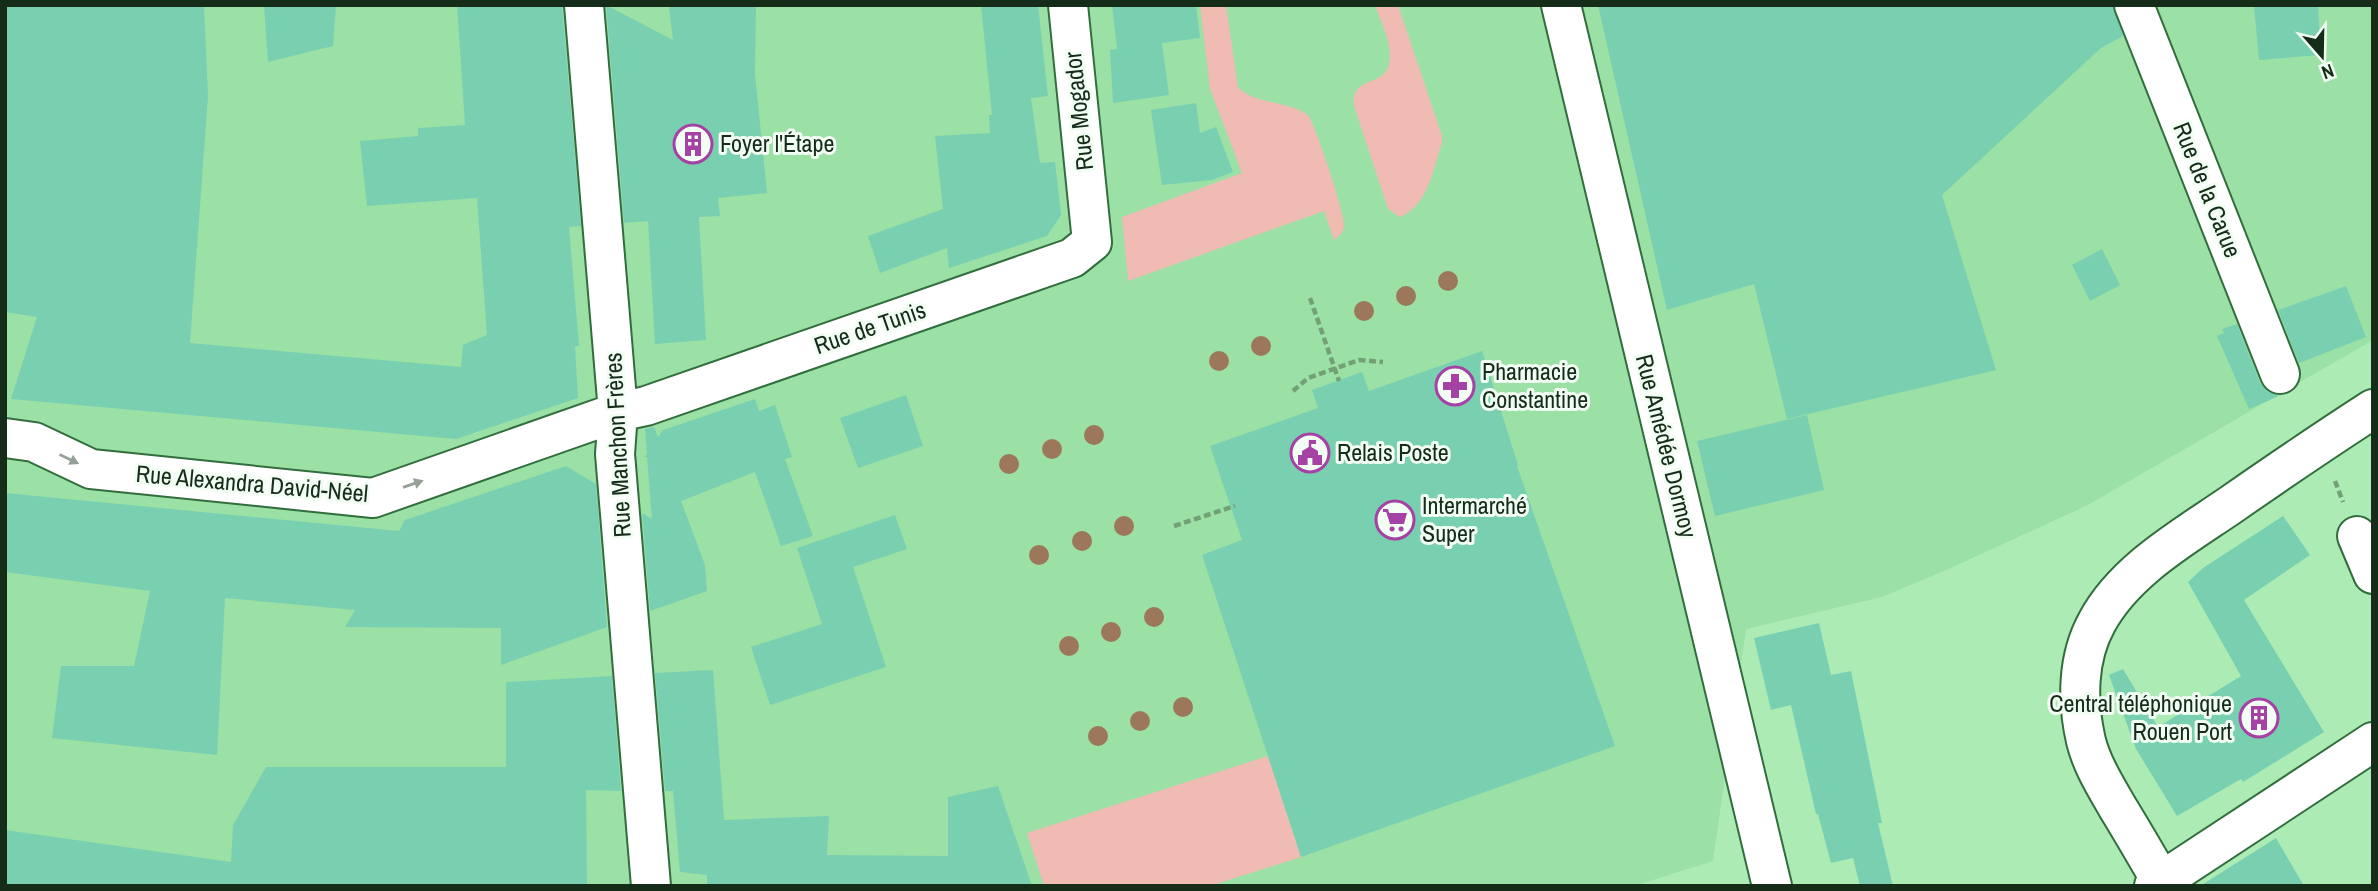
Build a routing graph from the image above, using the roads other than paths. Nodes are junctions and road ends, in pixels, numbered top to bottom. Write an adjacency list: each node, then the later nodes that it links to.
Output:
1 (584, 5): 8 (street, Rue Manchon Frères)
2 (1068, 5): 5 (street, Rue Mogador)
3 (1560, 5): 15 (street, Rue Amédée Dormoy)
4 (2134, 5): 6 (street, Rue de la Carue)
5 (1090, 216): 8 (street, Rue de Tunis)
6 (2280, 374)
7 (2373, 409): 13 (street)
8 (618, 412): 9 (street, Rue Alexandra David-Néel, one-way to 8); 14 (street, Rue Manchon Frères)
9 (5, 438)
10 (2351, 520): 11 (street)
11 (2373, 573)
12 (2373, 742): 13 (street)
13 (2160, 884)
14 (651, 886)
15 (1772, 886)

